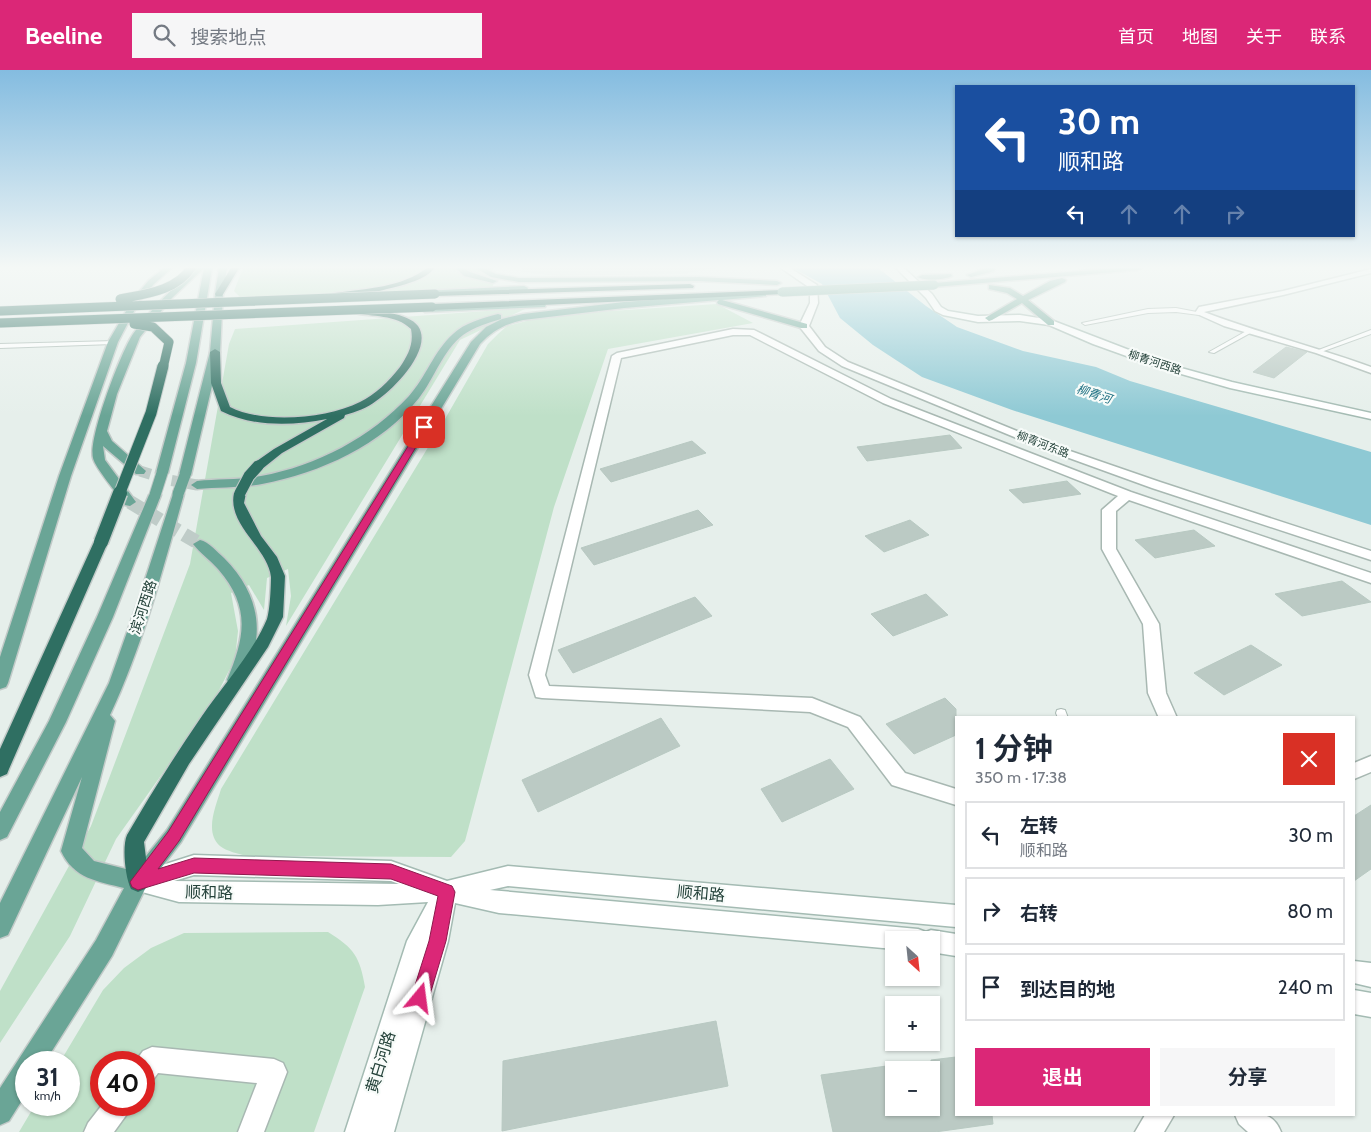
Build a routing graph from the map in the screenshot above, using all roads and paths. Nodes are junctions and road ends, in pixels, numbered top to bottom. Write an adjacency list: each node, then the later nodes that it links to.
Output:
1 (126, 318): 23 (main road)
2 (151, 318): 31 (main road)
3 (157, 318): 16 (highway, bridge)
4 (199, 318): 47 (main road, bridge)
5 (217, 318): 26 (main road, 滨河西路)
6 (394, 318): 29 (highway, bridge)
7 (497, 318): 33 (main road)
8 (524, 318): 48 (main road)
9 (777, 318): 20 (main road)
10 (808, 318): 20 (street)
11 (981, 318): 12 (street, 柳青河西路)
12 (988, 318): 17 (street, 柳青河西路)
13 (1043, 318): 17 (main road)
14 (1111, 318): 18 (lane)
15 (1213, 318): 21 (street)
16 (68, 321): 19 (highway, bridge); 44 (highway, bridge)
17 (1051, 323): 30 (street, 柳青河西路)
18 (1084, 323)
19 (0, 324)
20 (804, 326): 37 (street, 柳青河东路)
21 (1250, 331): 25 (street); 27 (lane)
22 (1371, 332): 25 (lane)
23 (114, 342): 24 (lane); 39 (main road)
24 (0, 346)
25 (1319, 351): 28 (street)
26 (215, 352): 29 (highway); 40 (main road, 滨河西路, bridge)
27 (1212, 352)
28 (1371, 370)
29 (364, 404): 41 (highway, bridge)
30 (1371, 416)
31 (101, 431): 32 (main road); 35 (main road)
32 (140, 470)
33 (196, 485)
34 (1127, 495): 38 (street); 42 (street); 46 (street)
35 (130, 502)
36 (200, 544): 41 (main road)
37 (1371, 556)
38 (1371, 578)
39 (0, 683)
40 (117, 683): 48 (main road); 51 (main road, 滨河西路)
41 (234, 684): 48 (highway)
42 (1167, 716)
43 (1371, 764): 45 (street)
44 (0, 769)
45 (1355, 771)
46 (955, 797)
47 (0, 831)
48 (138, 882): 49 (street, 顺和路); 59 (main road)
49 (446, 892): 50 (street, 顺和路); 52 (street, 顺和路); 68 (street, 黄白河路); 69 (street, 黄白河路)
50 (955, 916)
51 (0, 927)
52 (885, 937)
53 (940, 942): 54 (street)
54 (955, 945)
55 (1355, 972): 56 (street)
56 (1371, 975)
57 (1355, 1002): 58 (street)
58 (1371, 1005)
59 (39, 1051)
60 (155, 1060): 67 (street)
61 (15, 1088): 62 (main road)
62 (0, 1112)
63 (109, 1116): 66 (street)
64 (1160, 1116): 70 (street)
65 (1249, 1116): 71 (street)
66 (97, 1132)
67 (251, 1132)
68 (358, 1132)
69 (381, 1132)
70 (1148, 1132)
71 (1268, 1132)

